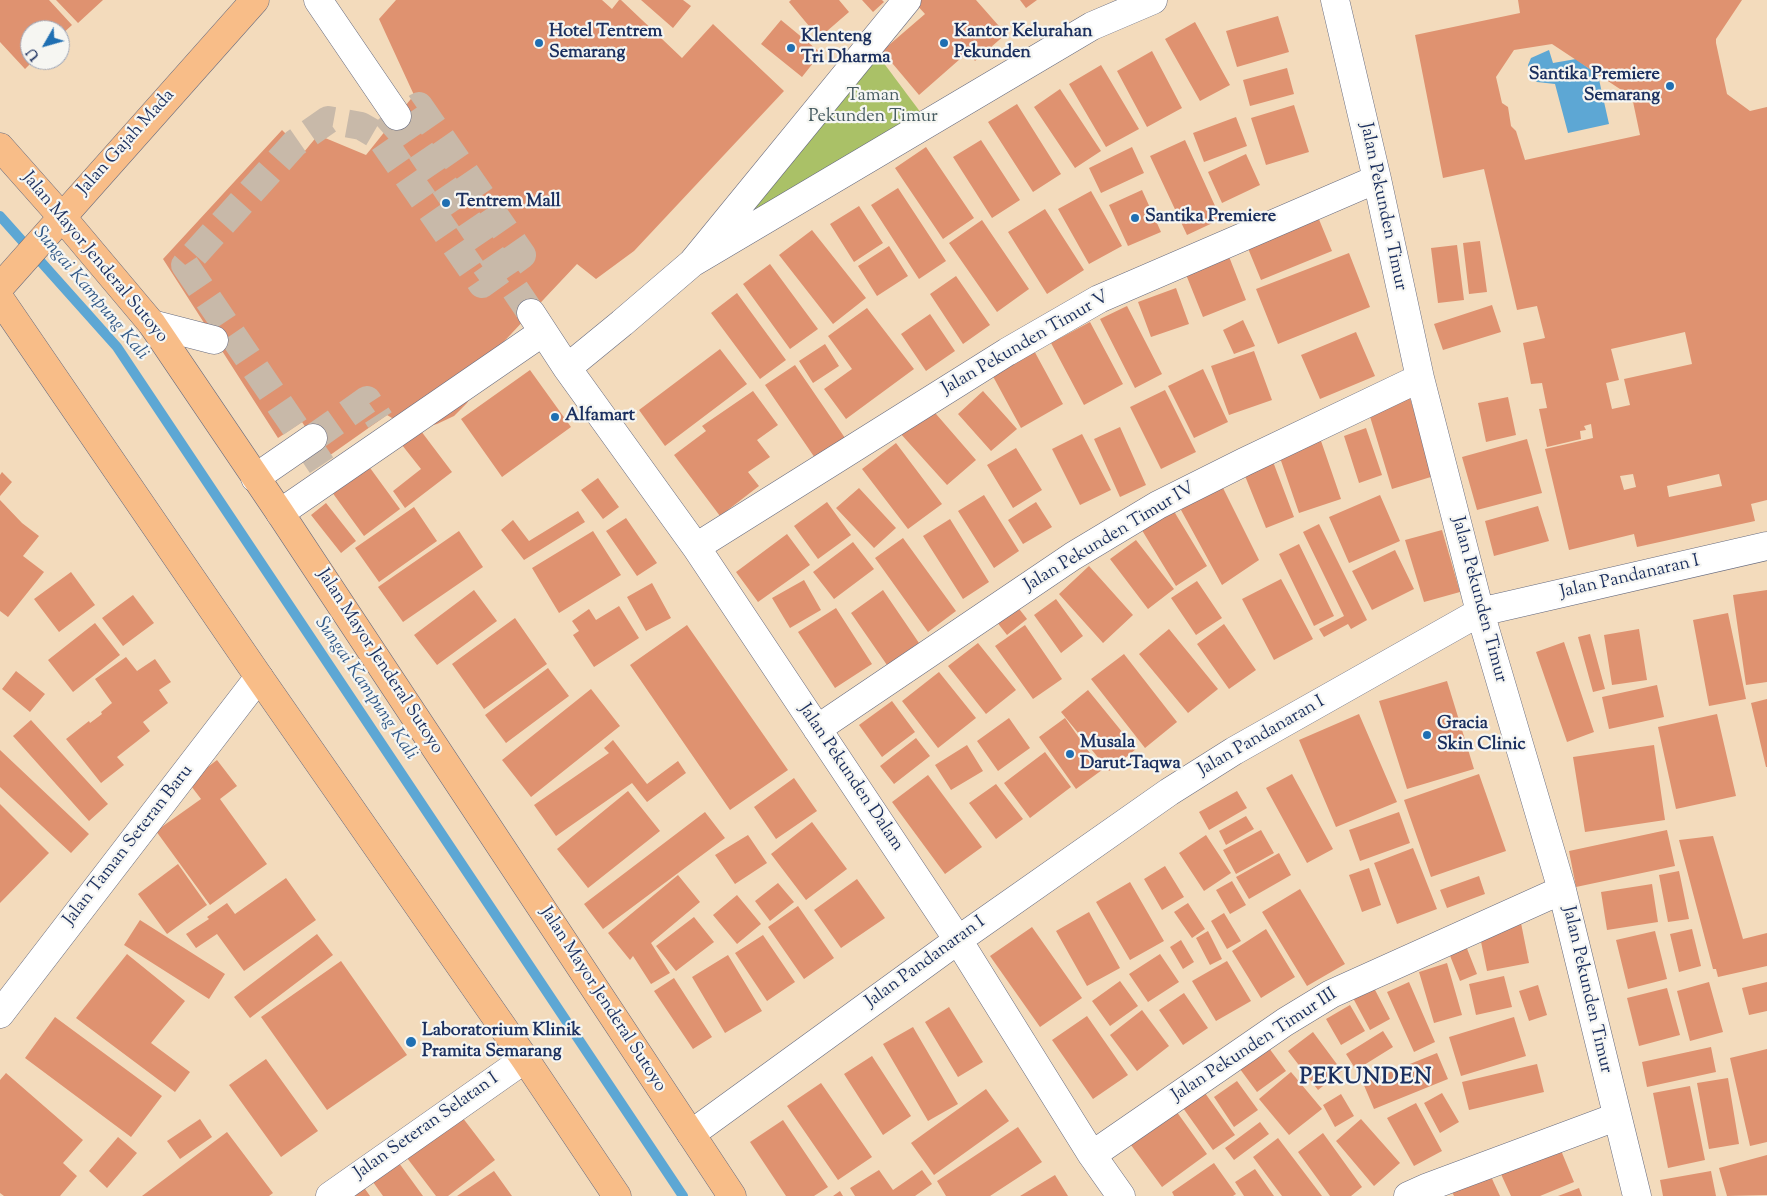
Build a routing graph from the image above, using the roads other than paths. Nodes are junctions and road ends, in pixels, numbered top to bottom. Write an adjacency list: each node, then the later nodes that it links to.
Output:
1 (255, 0): 9 (main road, Jalan Gajah Mada)
2 (318, 0): 6 (street)
3 (907, 0): 10 (street)
4 (1153, 0): 10 (street)
5 (1336, 0): 8 (street, Jalan Pekunden Timur)
6 (397, 116)
7 (0, 148): 9 (main road, Jalan Mayor Jenderal Sutoyo)
8 (1377, 180): 16 (street, Jalan Pekunden Timur); 21 (street, Jalan Pekunden Timur V)
9 (56, 224): 11 (main road, Jalan Gajah Mada); 13 (main road, Jalan Mayor Jenderal Sutoyo)
10 (692, 264): 15 (street)
11 (0, 287)
12 (0, 299): 23 (main road)
13 (152, 324): 14 (street); 18 (main road, Jalan Mayor Jenderal Sutoyo)
14 (214, 340)
15 (566, 368): 19 (street, Jalan Pekunden Dalam); 21 (street, Jalan Pekunden Dalam)
16 (1420, 378): 22 (street, Jalan Pekunden Timur); 24 (street, Jalan Pekunden Timur IV)
17 (305, 435): 18 (street)
18 (255, 478): 19 (main road, Jalan Mayor Jenderal Sutoyo)
19 (280, 513): 30 (main road, Jalan Mayor Jenderal Sutoyo)
20 (1767, 546): 22 (street, Jalan Pandanaran I)
21 (696, 547): 24 (street, Jalan Pekunden Dalam)
22 (1480, 612): 25 (street, Jalan Pekunden Timur); 26 (street, Jalan Pandanaran I)
23 (259, 677): 27 (street, Jalan Taman Seteran Baru); 28 (main road)
24 (817, 728): 26 (street, Jalan Pekunden Dalam)
25 (1562, 890): 29 (street, Jalan Pekunden Timur); 31 (street, Jalan Pekunden Timur III)
26 (958, 940): 30 (street, Jalan Pandanaran I); 31 (street, Jalan Pekunden Dalam)
27 (0, 1014)
28 (524, 1059): 32 (street, Jalan Seteran Selatan I); 33 (main road)
29 (1616, 1117): 36 (street); 37 (street, Jalan Pekunden Timur)
30 (691, 1134): 34 (main road, Jalan Mayor Jenderal Sutoyo)
31 (1092, 1155): 35 (street, Jalan Pekunden Dalam)
32 (330, 1196)
33 (617, 1196)
34 (732, 1196)
35 (1121, 1196)
36 (1408, 1196)
37 (1637, 1196)

